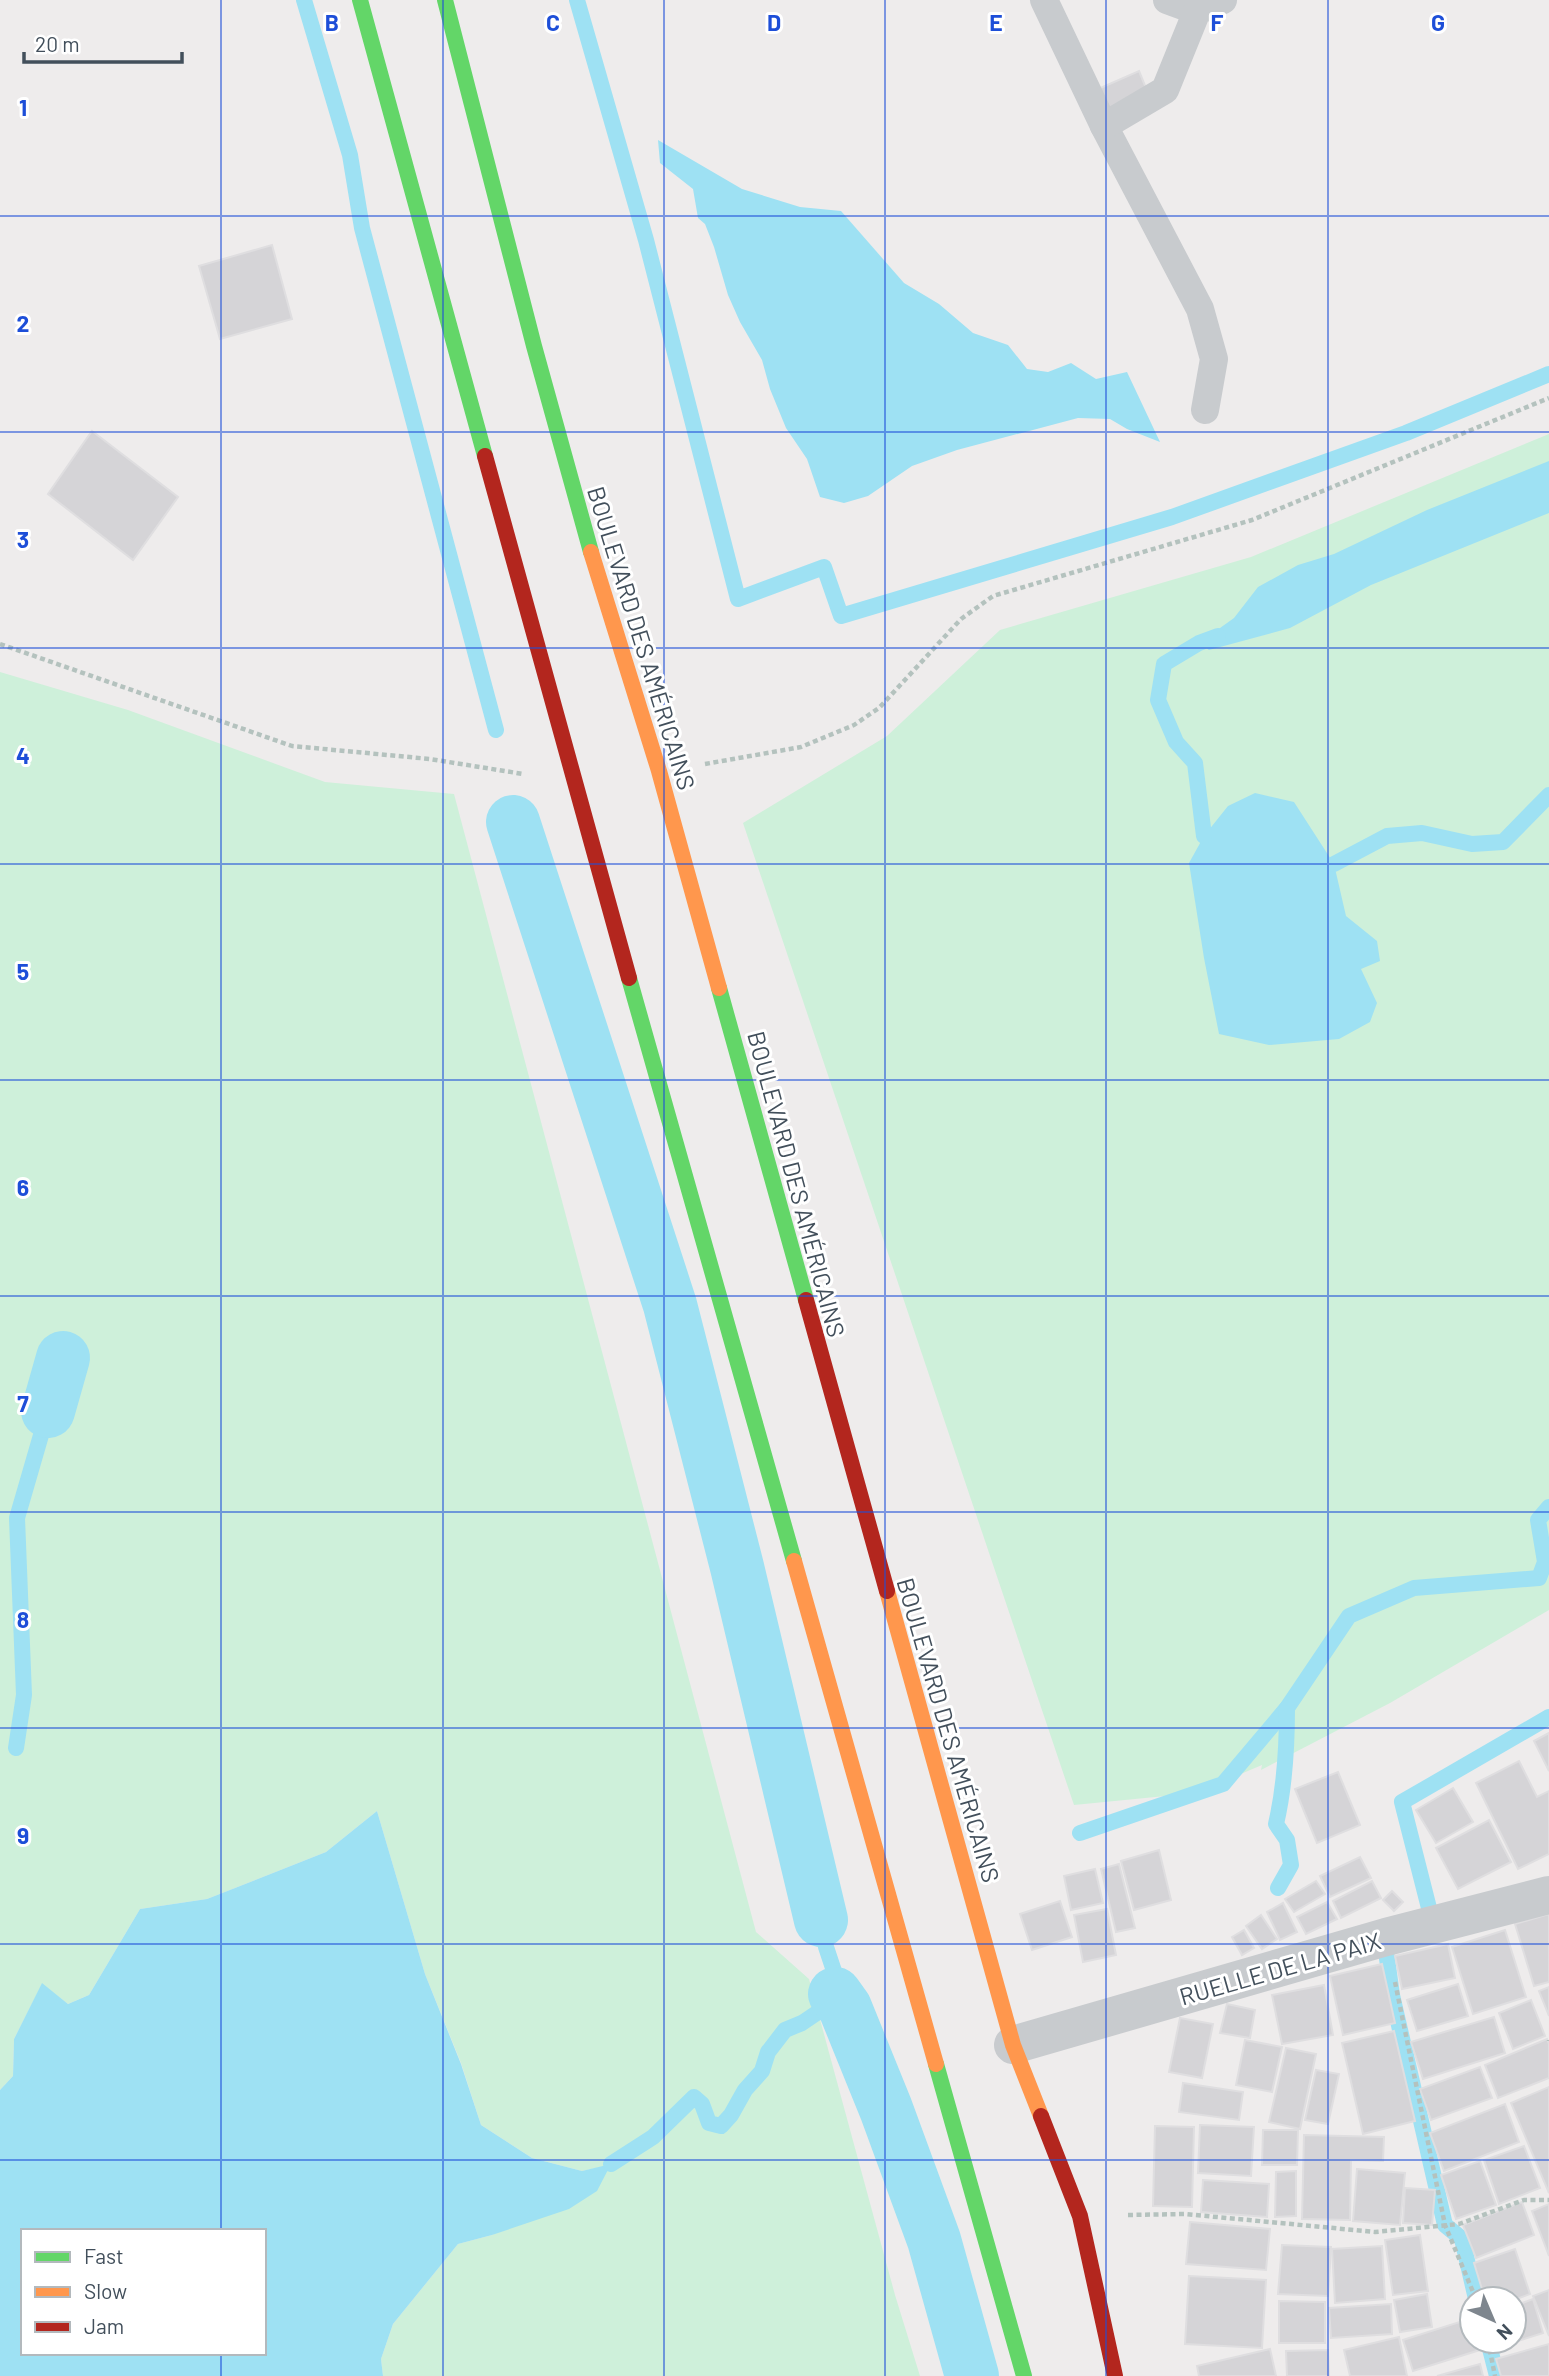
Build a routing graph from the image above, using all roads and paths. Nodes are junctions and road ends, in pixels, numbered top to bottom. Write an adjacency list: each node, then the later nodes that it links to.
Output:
1 (360, 0): 12 (main road)
2 (445, 0): 11 (main road, BOULEVARD DES AMÉRICAINS)
3 (1044, 0): 7 (lane)
4 (1167, 0): 6 (lane)
5 (1223, 0): 6 (lane)
6 (1197, 11): 7 (lane)
7 (1104, 126): 9 (lane)
8 (1549, 398): 11 (path)
9 (1205, 410)
10 (0, 644): 12 (path)
11 (659, 771): 15 (main road, BOULEVARD DES AMÉRICAINS)
12 (573, 782): 21 (main road)
13 (1549, 1895): 14 (street, RUELLE DE LA PAIX)
14 (1386, 1937): 15 (street, RUELLE DE LA PAIX); 18 (path)
15 (1013, 2045): 17 (main road, BOULEVARD DES AMÉRICAINS)
16 (1549, 2200): 18 (path)
17 (1080, 2216): 18 (path); 22 (main road, BOULEVARD DES AMÉRICAINS)
18 (1445, 2225): 19 (path)
19 (1470, 2285)
20 (1491, 2355): 23 (path)
21 (1024, 2376)
22 (1115, 2376)
23 (1495, 2376)

